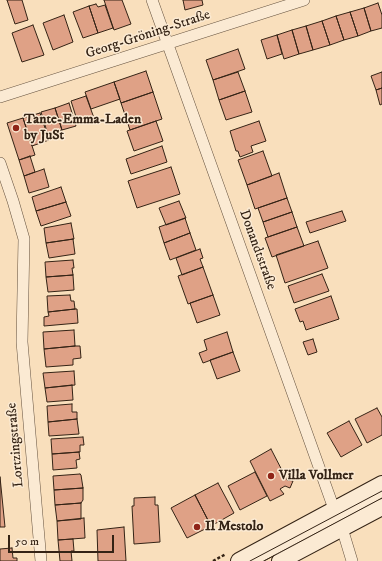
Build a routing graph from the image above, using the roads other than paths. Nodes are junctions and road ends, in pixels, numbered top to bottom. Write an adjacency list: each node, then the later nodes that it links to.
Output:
1 (152, 0): 3 (street, Donandtstraße)
2 (304, 0): 3 (street, Georg-Gröning-Straße)
3 (168, 44): 4 (street, Georg-Gröning-Straße); 9 (street, Donandtstraße)
4 (0, 97)
5 (0, 163): 11 (street, Lortzingstraße)
6 (382, 484): 9 (main road)
7 (382, 495): 13 (lane)
8 (382, 507): 10 (main road)
9 (334, 509): 12 (main road)
10 (342, 528): 14 (main road); 15 (street)
11 (41, 561)
12 (239, 561)
13 (257, 561)
14 (280, 561)
15 (352, 561)

